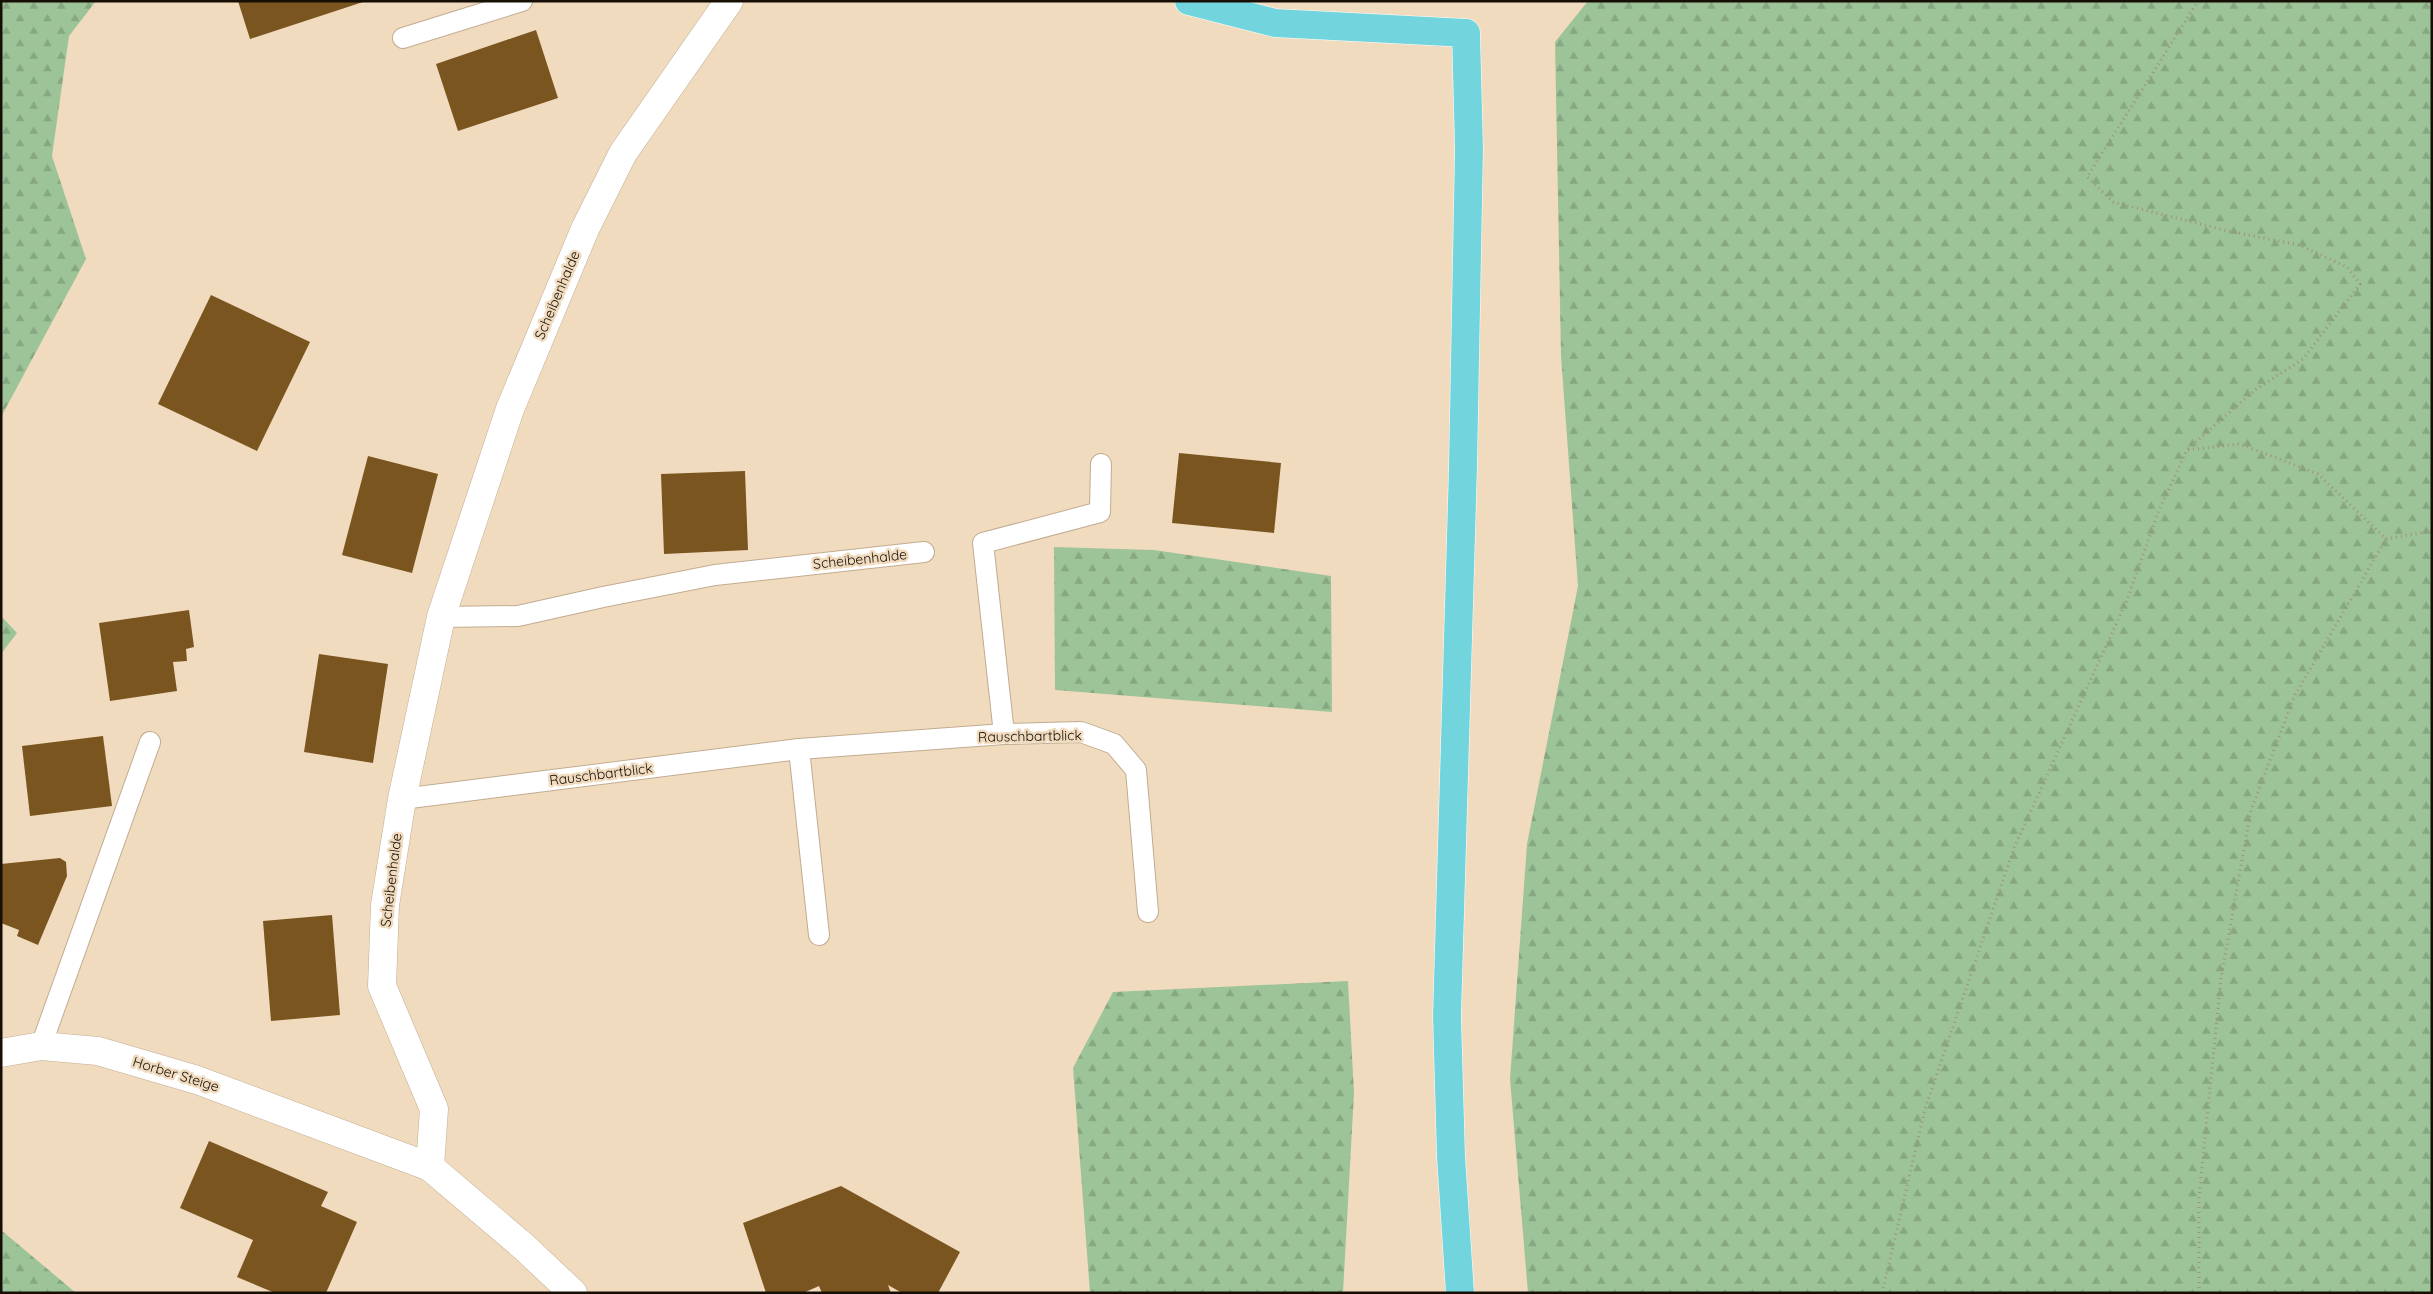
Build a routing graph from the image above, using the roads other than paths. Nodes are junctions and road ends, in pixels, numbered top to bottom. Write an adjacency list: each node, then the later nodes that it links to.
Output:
1 (522, 1): 4 (lane)
2 (729, 1): 7 (street, Scheibenhalde)
3 (1189, 1): 18 (main road)
4 (403, 38)
5 (1101, 464): 8 (lane)
6 (924, 552): 7 (lane, Scheibenhalde)
7 (441, 617): 11 (street, Scheibenhalde)
8 (1004, 734): 10 (lane, Rauschbartblick); 12 (lane, Rauschbartblick)
9 (150, 742): 14 (lane)
10 (800, 749): 11 (lane, Rauschbartblick); 13 (lane)
11 (402, 799): 16 (street, Scheibenhalde)
12 (1148, 912)
13 (819, 934)
14 (41, 1046): 15 (street, Horber Steige); 16 (street, Horber Steige)
15 (1, 1053)
16 (430, 1167): 17 (street, Horber Steige)
17 (573, 1293)
18 (1460, 1293)

